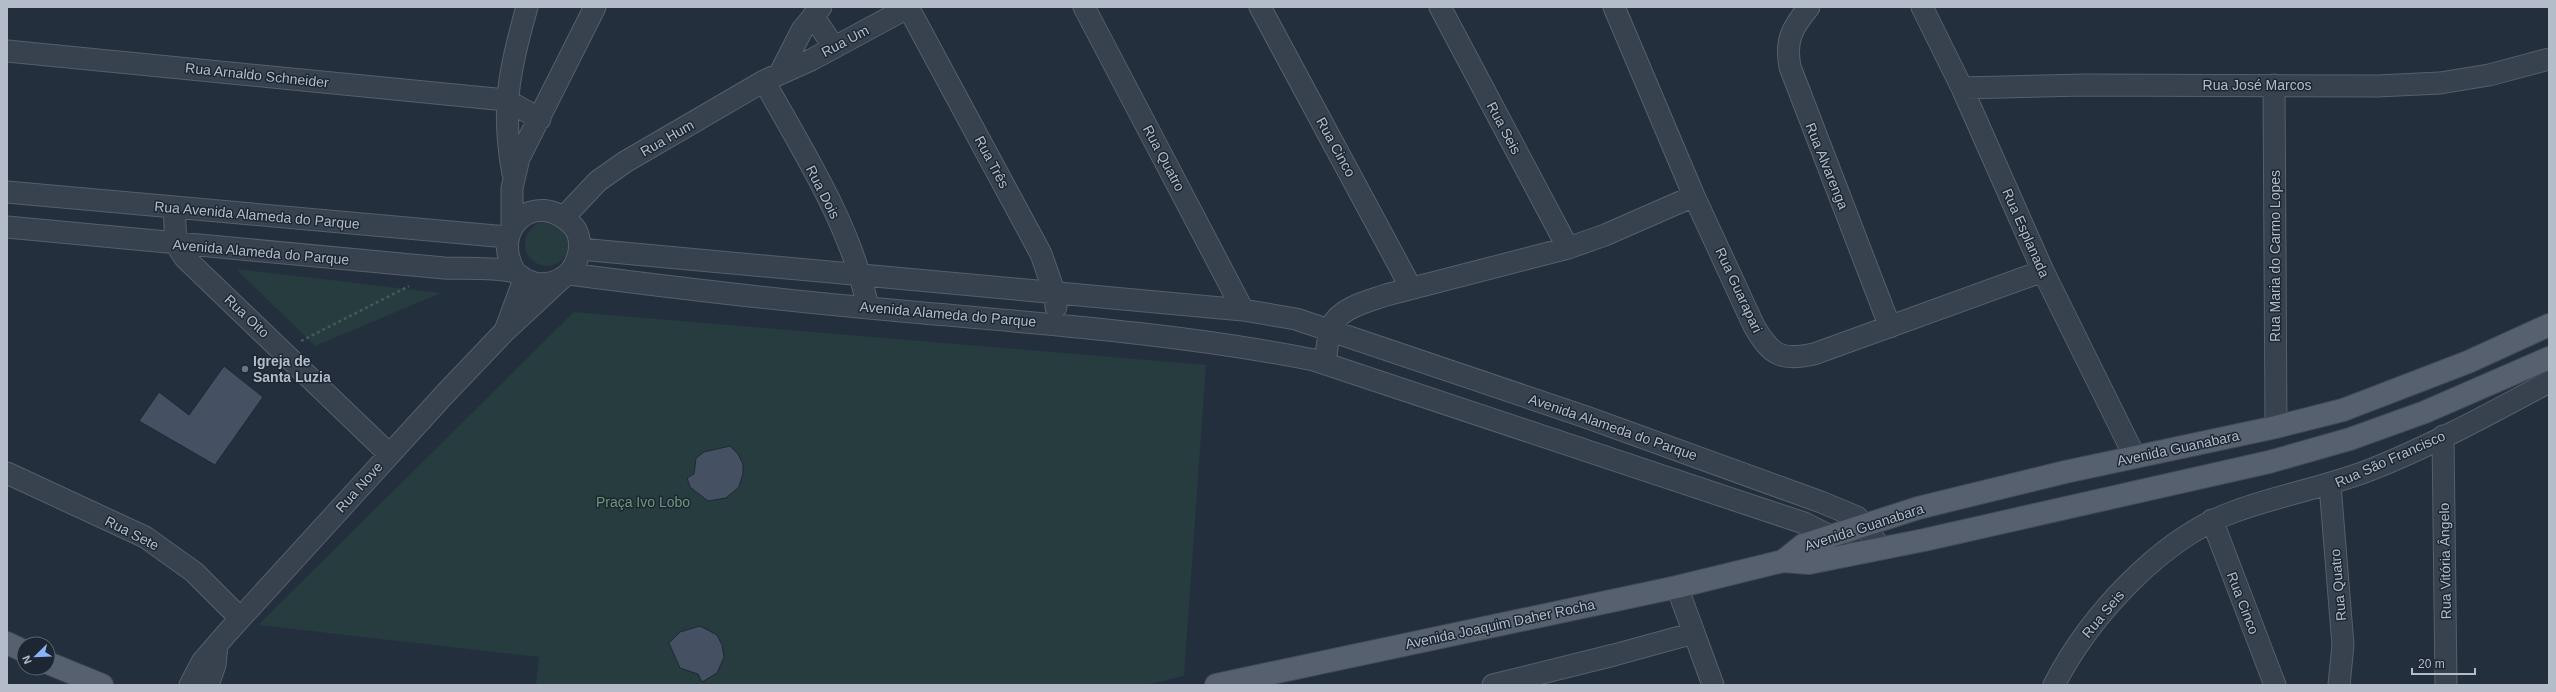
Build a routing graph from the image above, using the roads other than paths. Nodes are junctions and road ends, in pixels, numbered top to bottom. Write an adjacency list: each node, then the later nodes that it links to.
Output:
1 (527, 7): 17 (street)
2 (595, 7): 18 (street)
3 (908, 7): 11 (street, Rua Um); 35 (street, Rua Três)
4 (1084, 7): 37 (street, Rua Quatro)
5 (1260, 7): 34 (street, Rua Cinco)
6 (1440, 7): 28 (street, Rua Seis)
7 (1614, 7): 21 (street, Rua Guarapari)
8 (1809, 7): 40 (street, Rua Alvarenga)
9 (1922, 7): 16 (street, Rua Esplanada)
10 (817, 12): 11 (street); 14 (street)
11 (834, 47): 14 (street, Rua Um)
12 (7, 51): 17 (street, Rua Arnaldo Schneider)
13 (2549, 58): 15 (street, Rua José Marcos)
14 (772, 77): 24 (street, Rua Hum); 32 (street, Rua Dois)
15 (2274, 85): 16 (street, Rua José Marcos); 46 (street, Rua Maria do Carmo Lopes)
16 (1962, 88): 30 (street, Rua Esplanada)
17 (506, 100): 18 (street); 19 (street)
18 (540, 120): 19 (street)
19 (513, 178): 23 (street); 26 (street)
20 (13, 193): 22 (street, Rua Avenida Alameda do Parque); 25 (street)
21 (1694, 196): 28 (street); 40 (street, Rua Guarapari)
22 (174, 207): 26 (street, Rua Avenida Alameda do Parque); 27 (street)
23 (543, 210): 24 (street); 26 (street)
24 (564, 217): 29 (street)
25 (8, 230): 27 (street, Avenida Alameda do Parque)
26 (510, 231): 31 (street)
27 (176, 244): 31 (street, Avenida Alameda do Parque); 48 (street, Rua Oito)
28 (1568, 248): 34 (street)
29 (580, 249): 32 (street, Avenida Alameda do Parque); 33 (street)
30 (2043, 271): 40 (street, Rua Guarapari); 49 (street, Rua Esplanada)
31 (520, 276): 33 (street, Avenida Alameda do Parque); 41 (street)
32 (862, 276): 35 (street, Avenida Alameda do Parque); 36 (street, Rua Dois)
33 (565, 277): 36 (street, Avenida Alameda do Parque); 41 (street)
34 (1411, 288): 42 (street)
35 (1055, 294): 37 (street, Avenida Alameda do Parque); 38 (street, Rua Três)
36 (868, 308): 38 (street, Avenida Alameda do Parque)
37 (1243, 310): 42 (street, Avenida Alameda do Parque)
38 (1058, 324): 44 (street, Avenida Alameda do Parque)
39 (2549, 325): 46 (main road, Avenida Guanabara)
40 (1890, 327)
41 (505, 331): 48 (street, Rua Nove)
42 (1330, 331): 44 (street); 53 (street, Avenida Alameda do Parque)
43 (2549, 358): 55 (main road, Avenida Guanabara)
44 (1325, 363): 54 (street, Avenida Alameda do Parque)
45 (2549, 382): 47 (street, Rua São Francisco)
46 (2276, 427): 49 (main road, Avenida Guanabara)
47 (2443, 436): 51 (street, Rua São Francisco); 73 (street, Rua Vitória Ângelo)
48 (389, 454): 60 (street, Rua Nove)
49 (2135, 457): 53 (main road, Avenida Guanabara)
50 (7, 472): 60 (street, Rua Sete)
51 (2330, 485): 52 (street, Rua São Francisco); 72 (street, Rua Quatro)
52 (2212, 520): 56 (street, Rua São Francisco); 71 (street, Rua Cinco)
53 (1865, 524): 54 (main road, Avenida Guanabara); 55 (street, Avenida Alameda do Parque)
54 (1829, 536): 57 (street); 58 (main road, Avenida Guanabara)
55 (1881, 548): 57 (main road, Avenida Guanabara)
56 (2162, 552): 70 (street, Rua Seis)
57 (1840, 556): 58 (main road, Avenida Guanabara)
58 (1783, 561): 59 (main road, Avenida Joaquim Daher Rocha)
59 (1677, 587): 61 (street); 67 (main road, Avenida Joaquim Daher Rocha)
60 (240, 618): 62 (street, Rua Nove)
61 (1694, 633): 68 (street); 69 (street)
62 (217, 645): 65 (street, Rua Nove); 66 (street)
63 (56, 674): 64 (main road)
64 (102, 685)
65 (190, 685)
66 (208, 685)
67 (1216, 685)
68 (1493, 685)
69 (1713, 685)
70 (2054, 685)
71 (2275, 685)
72 (2340, 685)
73 (2446, 685)

